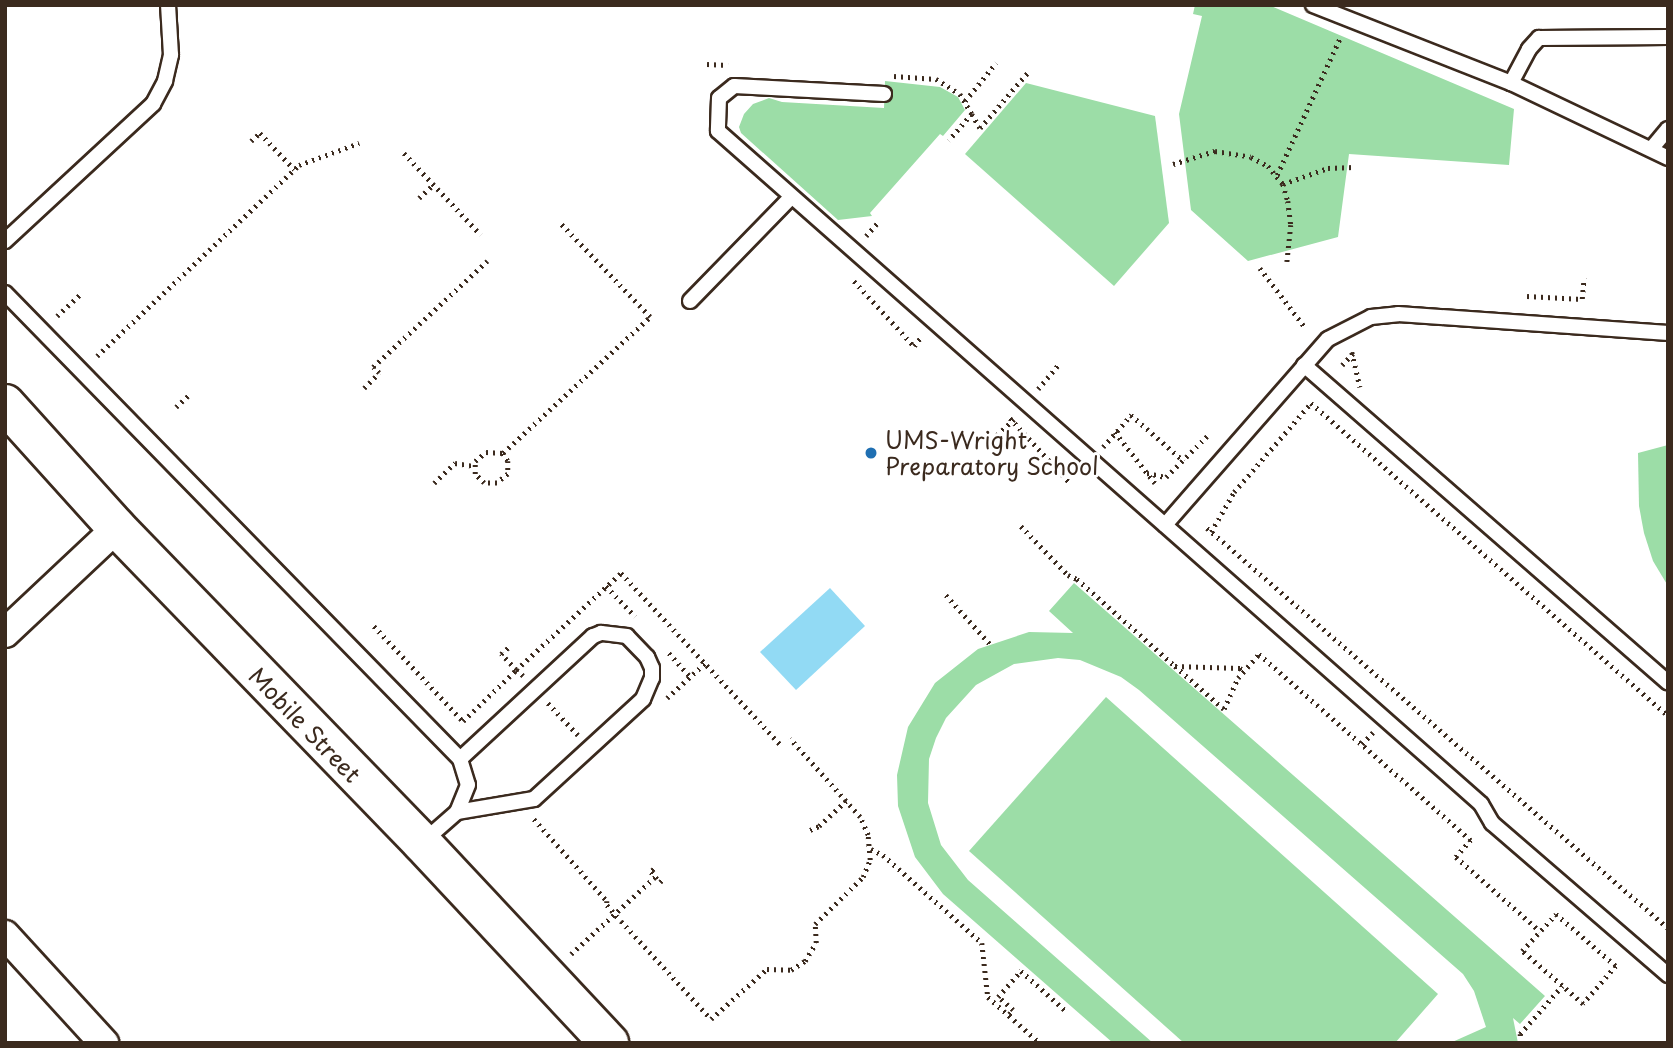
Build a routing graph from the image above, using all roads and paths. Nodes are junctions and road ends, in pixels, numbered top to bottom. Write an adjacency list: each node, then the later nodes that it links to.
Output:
1 (168, 5): 30 (lane)
2 (1313, 5): 3 (lane)
3 (1347, 10): 8 (lane)
4 (1343, 32): 21 (path)
5 (1668, 37): 8 (lane)
6 (996, 63): 10 (path)
7 (1029, 71): 11 (path)
8 (1511, 83): 15 (lane)
9 (884, 94): 24 (lane)
10 (965, 101)
11 (972, 114)
12 (1668, 129): 15 (lane)
13 (251, 141): 20 (path)
14 (359, 143): 20 (path)
15 (1652, 148): 17 (lane)
16 (404, 153): 22 (path)
17 (1668, 158)
18 (1173, 164): 21 (path)
19 (1354, 167): 23 (path)
20 (294, 169): 45 (path)
21 (1277, 176): 23 (path)
22 (434, 184): 25 (path); 28 (path)
23 (1283, 184): 32 (path)
24 (792, 197): 38 (lane); 65 (lane)
25 (419, 198)
26 (878, 221): 29 (path)
27 (560, 223): 59 (path)
28 (481, 235)
29 (863, 240)
30 (5, 241)
31 (487, 261): 49 (path)
32 (1287, 262)
33 (1260, 268): 41 (path)
34 (1584, 278): 37 (path)
35 (5, 293): 86 (lane)
36 (82, 293): 40 (path)
37 (1527, 296)
38 (691, 302)
39 (876, 305): 43 (path)
40 (57, 316)
41 (1304, 326)
42 (1668, 333): 47 (lane)
43 (921, 337)
44 (1353, 353): 48 (path)
45 (97, 356)
46 (1060, 363): 50 (path)
47 (1304, 365): 65 (lane); 78 (lane)
48 (1342, 365)
49 (364, 388)
50 (1036, 391)
51 (190, 394): 55 (path)
52 (1315, 396): 53 (path)
53 (1311, 403): 80 (path); 103 (path)
54 (5, 404): 67 (street, Mobile Street)
55 (176, 407)
56 (1012, 422): 57 (path)
57 (997, 435)
58 (1207, 436): 60 (path)
59 (503, 453): 61 (path); 61 (path)
60 (1184, 461): 62 (path); 62 (path)
61 (475, 466): 63 (path)
62 (1147, 473): 64 (path)
63 (434, 484)
64 (1155, 484)
65 (1164, 525): 107 (lane)
66 (1021, 526): 75 (path)
67 (117, 528): 70 (street); 94 (street, Mobile Street)
68 (946, 595): 71 (path)
69 (374, 626): 76 (path)
70 (5, 633)
71 (990, 644)
72 (511, 645): 76 (path)
73 (1274, 657): 74 (path)
74 (1269, 663): 77 (path); 83 (path)
75 (1175, 666): 77 (path); 77 (path)
76 (516, 670): 79 (path); 84 (path)
77 (1244, 671)
78 (1668, 683)
79 (535, 689): 85 (path); 85 (lane); 86 (lane)
80 (1668, 715)
81 (1376, 729): 83 (path)
82 (790, 739): 89 (path)
83 (1362, 744): 88 (path)
84 (782, 746)
85 (590, 748): 90 (lane)
86 (460, 759): 90 (lane)
87 (1400, 764): 88 (path)
88 (1393, 772): 104 (path)
89 (845, 801): 92 (path); 96 (path)
90 (457, 812): 94 (lane)
91 (533, 820): 95 (path)
92 (810, 830)
93 (559, 838): 95 (path)
94 (422, 843): 112 (street, Mobile Street)
95 (553, 843): 101 (path)
96 (871, 849): 102 (path); 110 (path)
97 (654, 869): 99 (path)
98 (594, 876): 101 (path)
99 (655, 877): 100 (path); 102 (path)
100 (663, 879)
101 (588, 880): 102 (path)
102 (615, 914): 106 (path)
103 (1668, 928)
104 (1540, 932): 108 (path); 108 (path)
105 (5, 935): 111 (street)
106 (565, 960)
107 (1668, 975)
108 (1562, 986): 114 (path)
109 (1065, 1010): 110 (path)
110 (1009, 1014): 113 (path)
111 (104, 1043)
112 (609, 1043)
113 (1041, 1043)
114 (1520, 1043)

